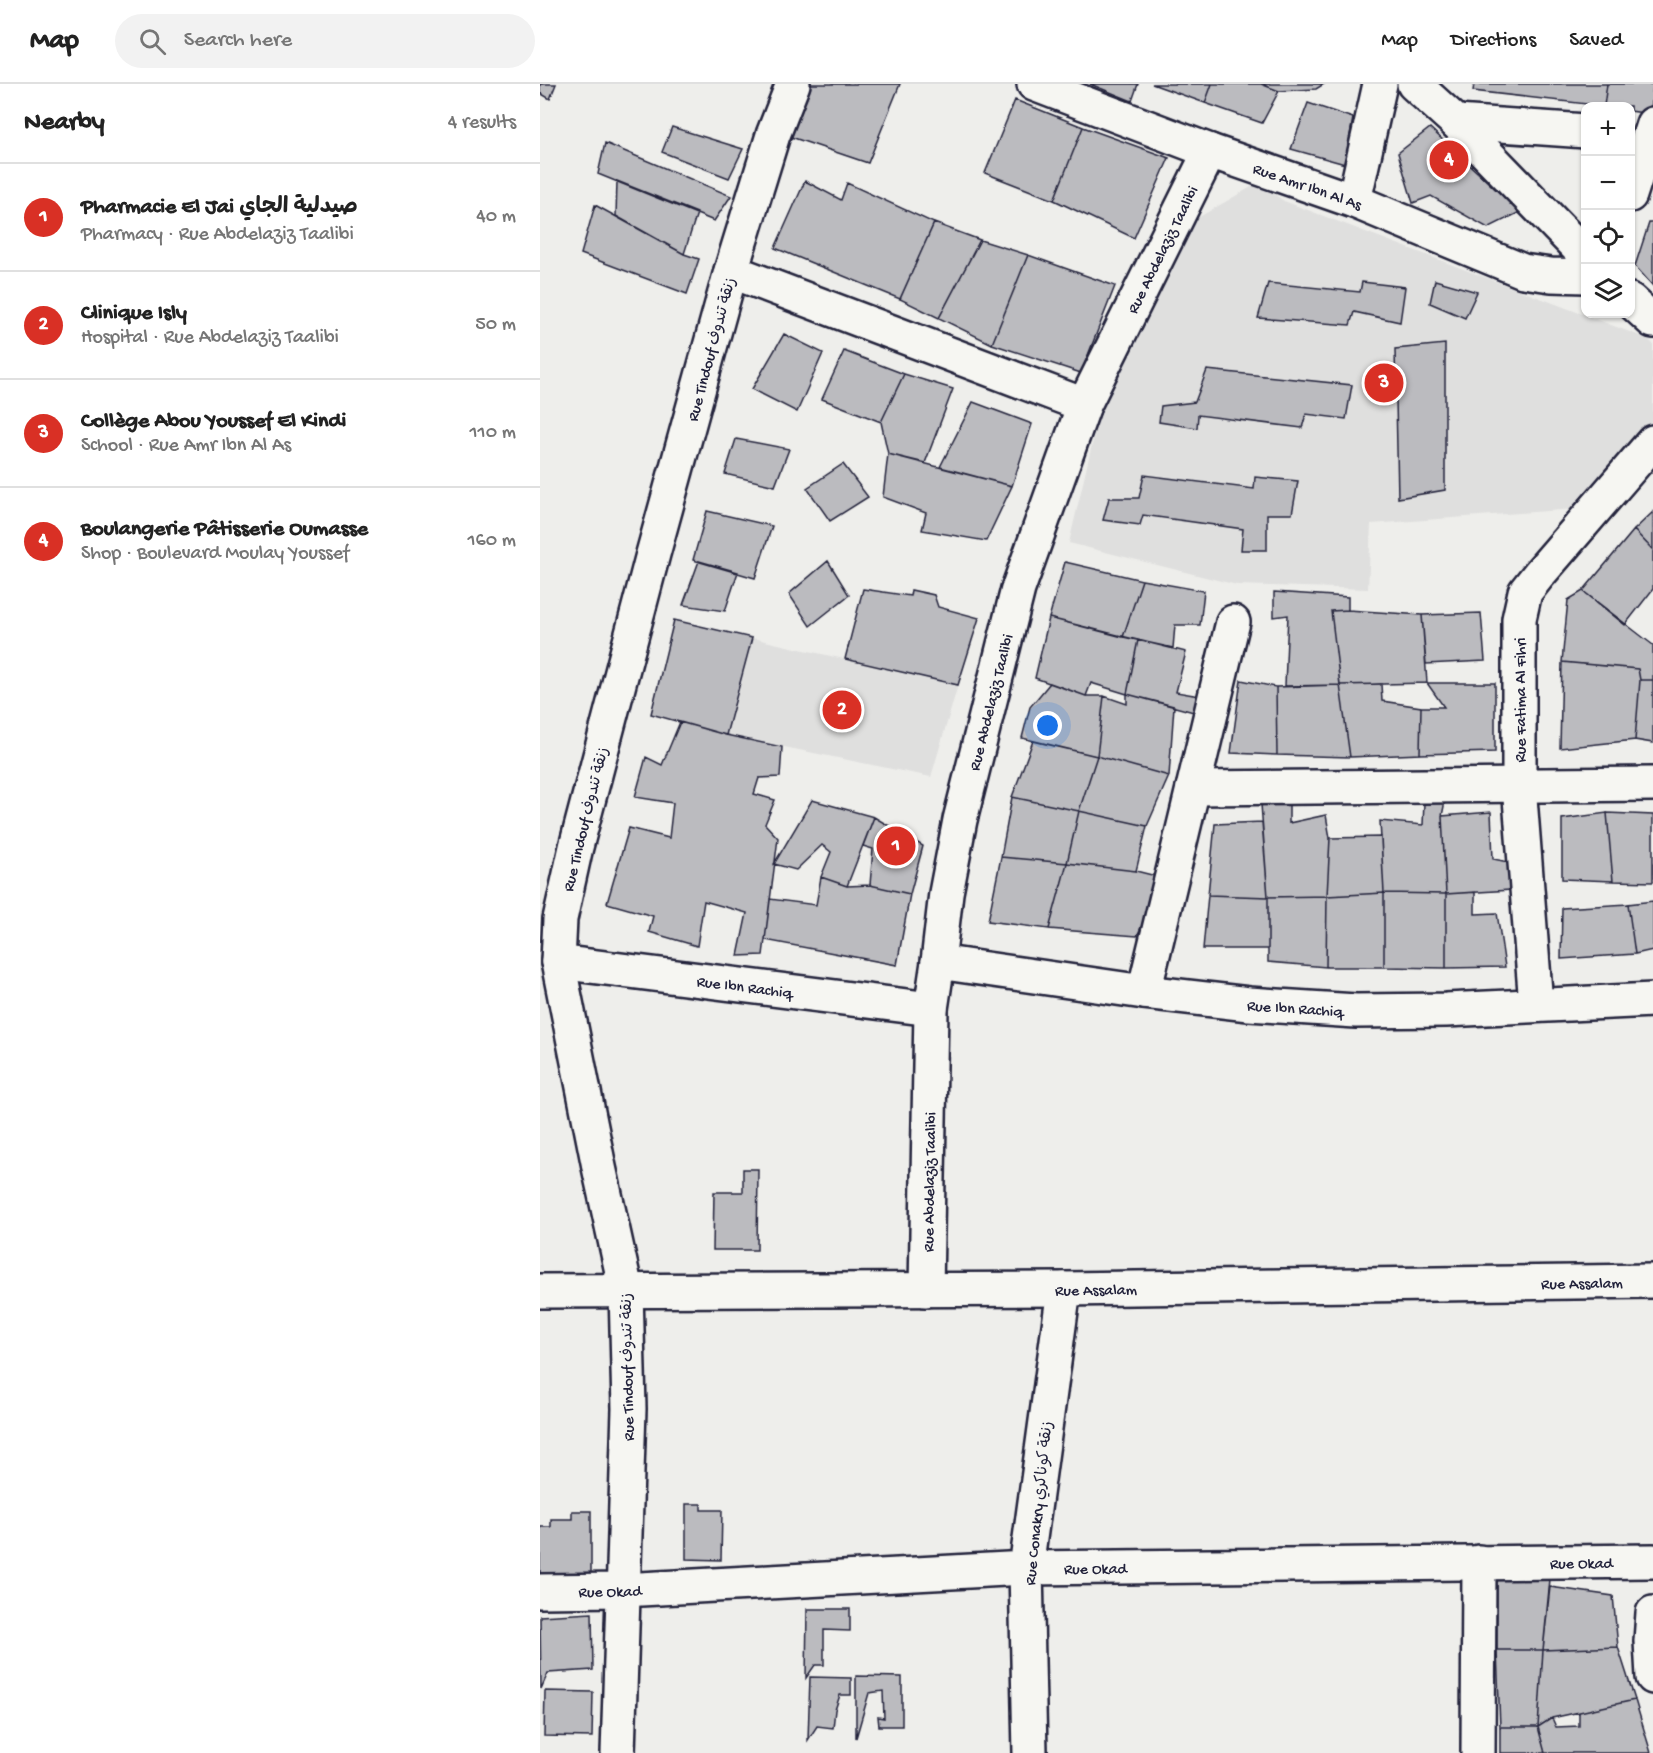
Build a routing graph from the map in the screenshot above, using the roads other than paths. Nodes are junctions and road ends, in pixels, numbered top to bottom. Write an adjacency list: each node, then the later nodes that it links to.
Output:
1 (793, 84): 12 (street, Rue Tindouf زنقة تندوف)
2 (1034, 84): 8 (street, Rue Amr Ibn Al As)
3 (1380, 84): 10 (street)
4 (1414, 84): 5 (street)
5 (1456, 122): 6 (street); 11 (street)
6 (1581, 130)
7 (1647, 132): 9 (street)
8 (1210, 151): 10 (street, Rue Amr Ibn Al As); 16 (street, Rue Abdelaziz Taalibi)
9 (1635, 176)
10 (1354, 201): 13 (street, Rue Amr Ibn Al As)
11 (1581, 251)
12 (731, 271): 16 (street); 22 (street, Rue Tindouf زنقة تندوف)
13 (1581, 276)
14 (1635, 305): 15 (street)
15 (1653, 321)
16 (1084, 405): 23 (street, Rue Abdelaziz Taalibi)
17 (1653, 442): 20 (street, Rue Fatima Al Fihri)
18 (1233, 622): 21 (street)
19 (1653, 784): 20 (street)
20 (1519, 785): 21 (street); 26 (street, Rue Fatima Al Fihri)
21 (1194, 788): 24 (street)
22 (558, 962): 27 (street, Rue Ibn Rachiq); 30 (street, Rue Tindouf زنقة تندوف)
23 (938, 962): 24 (street, Rue Ibn Rachiq); 27 (street, Rue Abdelaziz Taalibi)
24 (1144, 992): 26 (street, Rue Ibn Rachiq)
25 (1653, 1000): 26 (street, Rue Ibn Rachiq)
26 (1536, 1005)
27 (931, 1009): 31 (street, Rue Abdelaziz Taalibi)
28 (1653, 1281): 29 (street, Rue Assalam)
29 (1064, 1289): 31 (street, Rue Assalam); 35 (street, Rue Conakry زنقة كوناكري)
30 (626, 1290): 31 (street, Rue Assalam); 32 (street, Rue Assalam); 36 (street, Rue Tindouf زنقة تندوف)
31 (926, 1290)
32 (540, 1291)
33 (1653, 1561): 34 (street, Rue Okad)
34 (1479, 1562): 35 (street, Rue Okad); 42 (street)
35 (1026, 1568): 36 (street, Rue Okad); 41 (street, Rue Conakry زنقة كوناكري)
36 (622, 1590): 37 (street, Rue Okad); 40 (street, Rue Tindouf زنقة تندوف)
37 (540, 1591)
38 (1652, 1632): 39 (street)
39 (1653, 1677)
40 (618, 1753)
41 (1030, 1753)
42 (1478, 1753)

